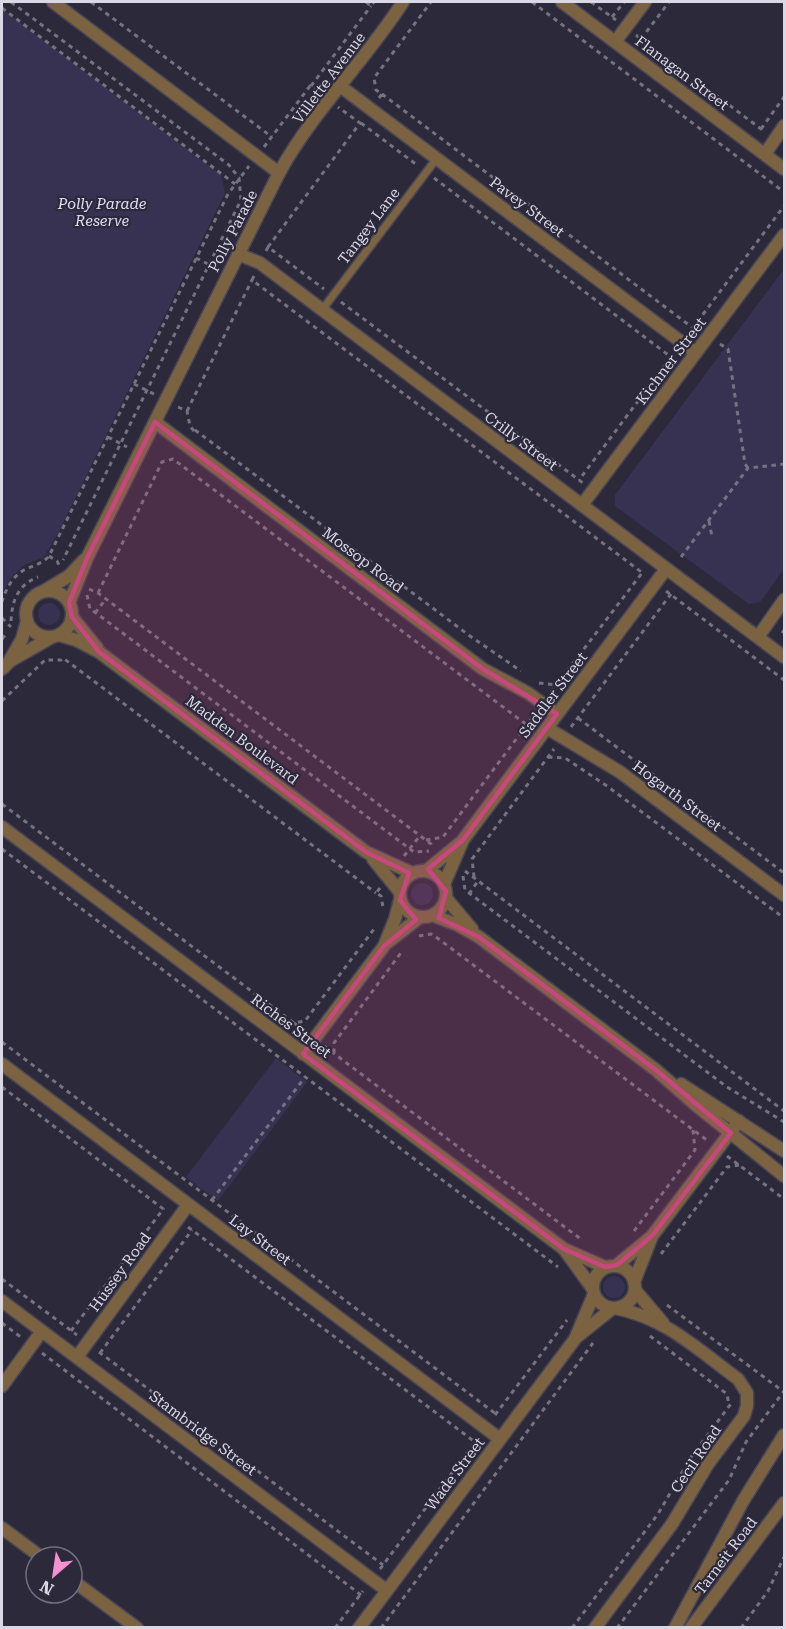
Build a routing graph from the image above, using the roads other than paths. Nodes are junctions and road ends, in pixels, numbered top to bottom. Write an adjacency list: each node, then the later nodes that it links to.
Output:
1 (53, 2): 11 (street)
2 (562, 2): 5 (street, Flanagan Street)
3 (645, 2): 5 (street)
4 (399, 3): 6 (street, Villette Avenue)
5 (615, 42): 8 (street, Flanagan Street)
6 (340, 86): 9 (street, Pavey Street); 11 (street, Villette Avenue)
7 (784, 126): 8 (street)
8 (765, 154): 10 (street, Flanagan Street)
9 (437, 158): 14 (lane, Tangey Lane); 15 (street, Pavey Street)
10 (784, 169)
11 (279, 173): 13 (street, Polly Parade)
12 (784, 235): 15 (street, Kichner Street)
13 (238, 254): 14 (street, Crilly Street); 16 (street, Polly Parade)
14 (322, 310): 17 (street, Crilly Street)
15 (696, 352): 17 (street, Kichner Street)
16 (155, 422): 18 (street, Polly Parade); 30 (street, Mossop Road)
17 (582, 505): 19 (street, Crilly Street)
18 (87, 558): 20 (street, Polly Parade); 22 (street, Polly Parade)
19 (666, 568): 26 (street, Crilly Street); 30 (street, Saddler Street)
20 (44, 591): 22 (street); 24 (street)
21 (784, 600): 26 (street)
22 (69, 603): 23 (street)
23 (72, 617): 25 (street); 27 (street, Madden Boulevard)
24 (27, 621): 25 (street); 29 (street)
25 (56, 636): 27 (street, Madden Boulevard); 29 (street)
26 (758, 636): 28 (street, Crilly Street)
27 (99, 652): 34 (street, Madden Boulevard)
28 (784, 657)
29 (6, 665)
30 (557, 714): 31 (street, Saddler Street)
31 (547, 728): 33 (street, Saddler Street); 38 (street, Hogarth Street)
32 (2, 827): 44 (street, Riches Street)
33 (463, 840): 35 (street, Saddler Street); 37 (street, Saddler Street)
34 (366, 852): 36 (street, Madden Boulevard); 39 (street, Madden Boulevard)
35 (426, 871): 36 (street); 37 (street)
36 (412, 873): 39 (street)
37 (444, 884): 40 (street)
38 (784, 895)
39 (400, 896): 41 (street); 43 (street)
40 (446, 898): 41 (street); 42 (street)
41 (426, 916): 42 (street); 43 (street)
42 (452, 916): 46 (street)
43 (384, 946): 44 (street)
44 (303, 1054): 53 (street, Riches Street)
45 (2, 1064): 51 (street, Lay Street)
46 (656, 1070): 47 (street); 48 (street)
47 (739, 1121): 48 (street); 49 (street)
48 (730, 1133): 50 (street); 52 (street)
49 (784, 1151)
50 (784, 1176)
51 (188, 1205): 62 (street, Hussey Road); 65 (street, Lay Street)
52 (652, 1236): 54 (street); 55 (street)
53 (564, 1248): 54 (street, Riches Street); 56 (street, Riches Street)
54 (611, 1266): 55 (street); 56 (street)
55 (635, 1286): 58 (street); 59 (street)
56 (593, 1291): 58 (street); 61 (street, Wade Street)
57 (2, 1301): 60 (street, Stambridge Street)
58 (614, 1308): 59 (street); 61 (street, Wade Street)
59 (664, 1324): 73 (street, Cecil Road)
60 (42, 1331): 62 (street, Stambridge Street); 63 (street)
61 (575, 1339): 65 (street, Wade Street)
62 (77, 1357): 70 (street, Stambridge Street)
63 (2, 1386)
64 (784, 1435): 74 (street)
65 (500, 1439): 70 (street, Wade Street)
66 (784, 1503): 75 (street, Tarneit Road)
67 (2, 1528): 68 (street)
68 (25, 1545)
69 (84, 1589): 71 (street)
70 (386, 1590): 72 (street, Wade Street)
71 (137, 1628)
72 (359, 1628)
73 (595, 1628)
74 (675, 1628)
75 (691, 1628)

